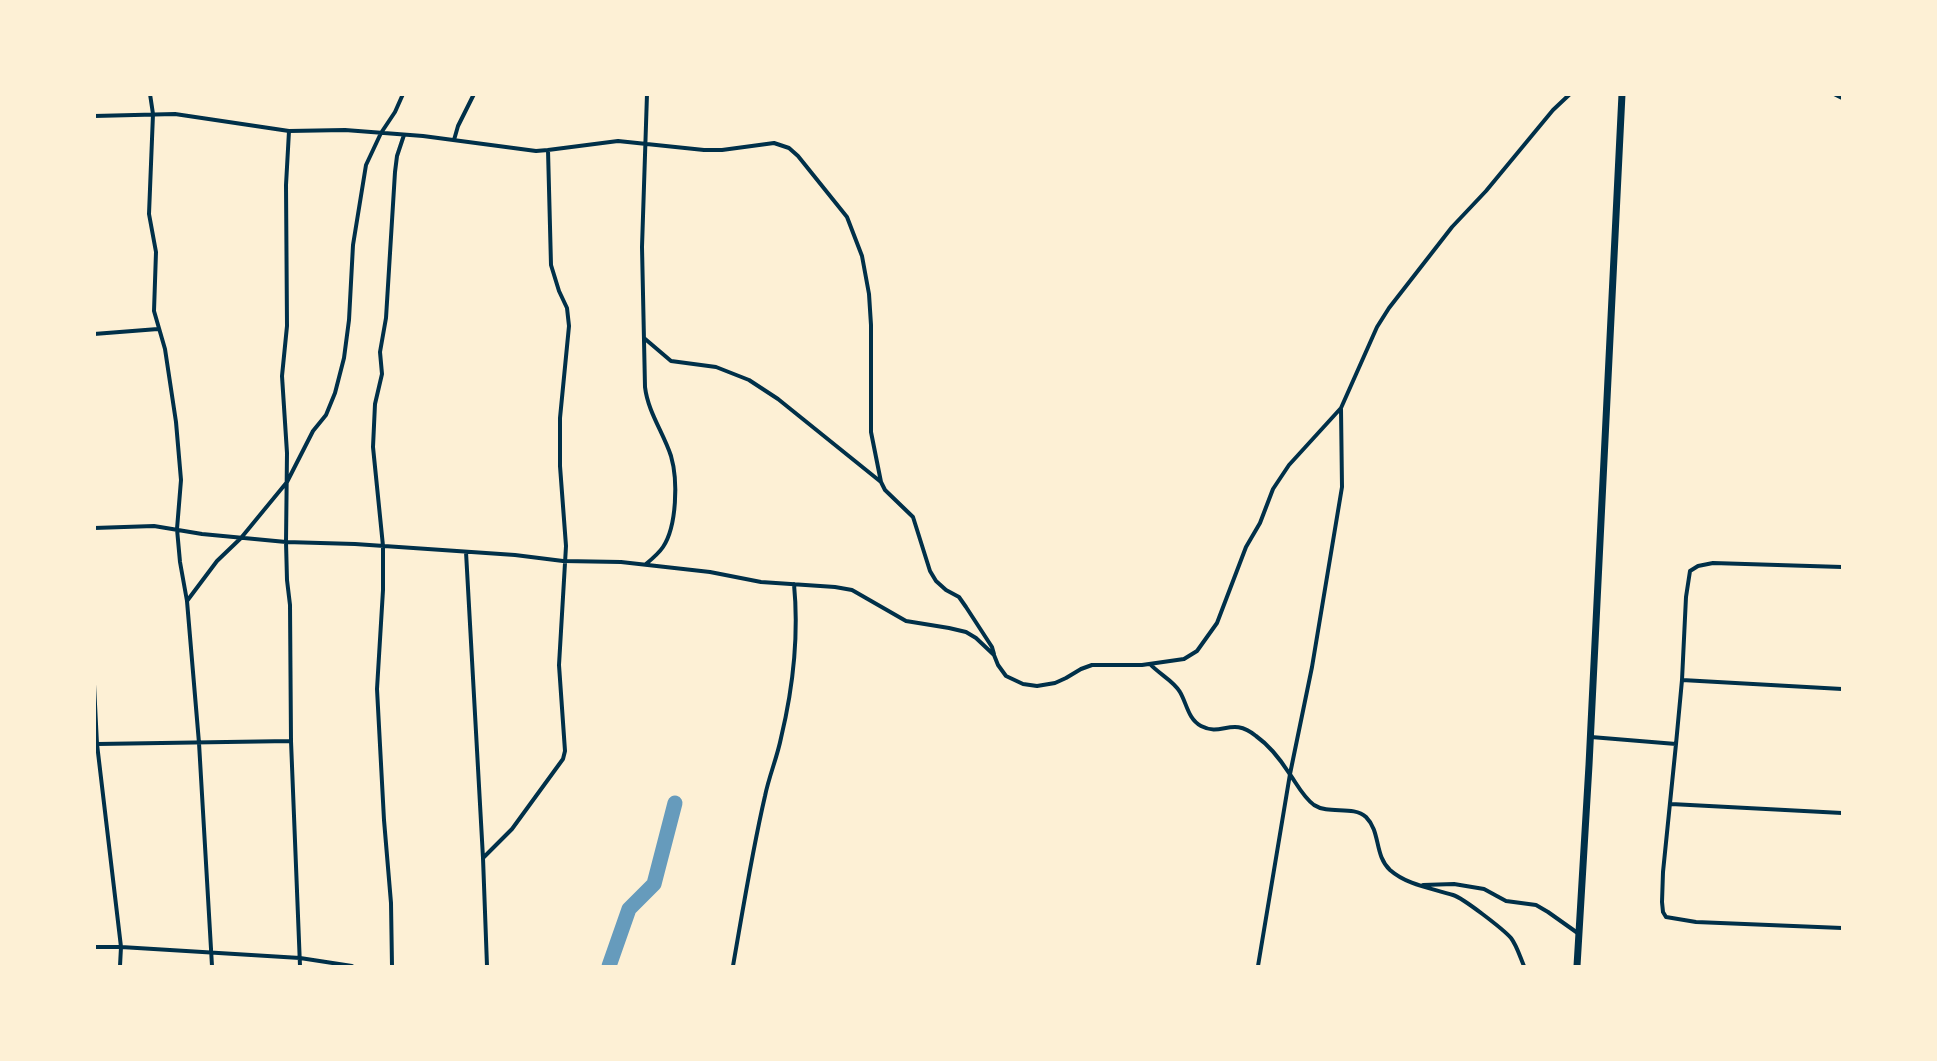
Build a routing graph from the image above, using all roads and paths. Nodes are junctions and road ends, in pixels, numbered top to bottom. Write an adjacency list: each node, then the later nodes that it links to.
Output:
1 (150, 94): 9 (street)
2 (403, 94): 12 (street)
3 (474, 94): 14 (street)
4 (647, 94): 15 (street)
5 (1570, 94): 20 (street)
6 (1622, 94): 39 (main road)
7 (1834, 94): 8 (street)
8 (1842, 98)
9 (153, 114): 10 (street); 11 (street); 17 (street)
10 (94, 116)
11 (289, 131): 12 (street); 21 (street)
12 (381, 133): 13 (street); 21 (street)
13 (404, 135): 14 (street); 27 (street)
14 (453, 140): 16 (street)
15 (645, 143): 16 (street); 19 (street); 22 (street)
16 (548, 150): 29 (street)
17 (158, 329): 18 (street); 24 (street)
18 (94, 334)
19 (644, 338): 22 (street); 30 (street)
20 (1341, 408): 35 (street); 44 (street)
21 (287, 482): 25 (street); 26 (street)
22 (881, 483): 34 (street)
23 (94, 528): 24 (street)
24 (177, 528): 25 (street); 33 (street)
25 (241, 538): 26 (street); 33 (street)
26 (286, 542): 27 (street); 40 (street)
27 (382, 546): 28 (street); 59 (street)
28 (466, 552): 29 (street); 47 (street)
29 (563, 561): 30 (street); 47 (street)
30 (646, 564): 32 (street)
31 (1842, 567): 36 (street)
32 (794, 584): 34 (street); 61 (street)
33 (188, 601): 41 (street)
34 (994, 655): 35 (street)
35 (1150, 664): 44 (street)
36 (1682, 680): 38 (street); 43 (street)
37 (94, 684): 42 (street)
38 (1842, 689)
39 (1590, 737): 43 (street); 50 (main road)
40 (291, 741): 41 (street); 54 (street)
41 (199, 743): 42 (street); 53 (street)
42 (96, 744): 52 (street)
43 (1676, 744): 45 (street)
44 (1290, 774): 48 (street); 62 (street)
45 (1671, 804): 46 (street); 49 (street)
46 (1842, 813)
47 (483, 858): 60 (street)
48 (1419, 885): 50 (street); 63 (street)
49 (1842, 928)
50 (1579, 934): 64 (main road)
51 (94, 947): 52 (street)
52 (121, 947): 53 (street); 55 (street)
53 (212, 951): 54 (street); 56 (street)
54 (300, 958): 57 (street); 58 (street)
55 (120, 966)
56 (212, 966)
57 (300, 966)
58 (352, 966)
59 (392, 966)
60 (487, 966)
61 (733, 966)
62 (1258, 966)
63 (1524, 966)
64 (1577, 966)

